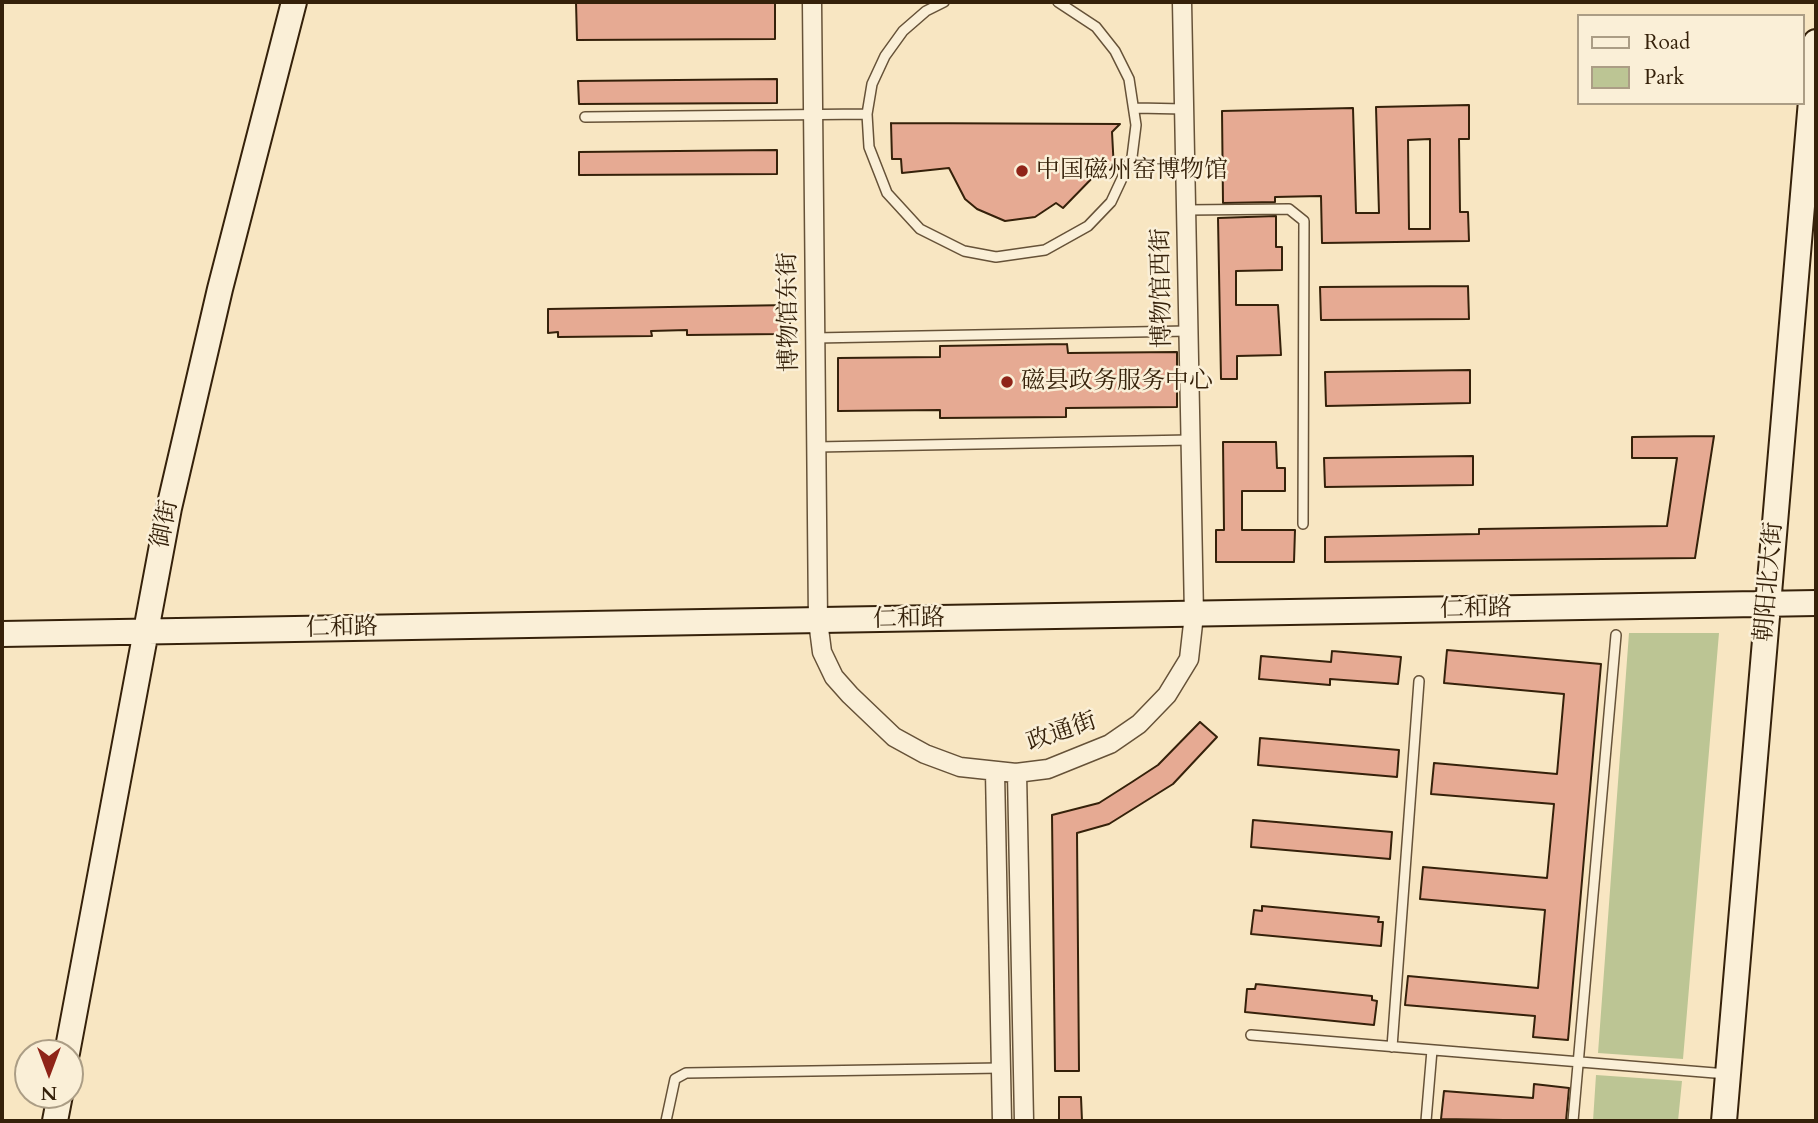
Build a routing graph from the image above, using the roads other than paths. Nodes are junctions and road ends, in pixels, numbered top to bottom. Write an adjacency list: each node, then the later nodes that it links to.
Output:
1 (294, 2): 22 (street, 御街)
2 (812, 2): 10 (street, 博物馆东街)
3 (944, 2): 9 (lane)
4 (1058, 2): 7 (lane)
5 (1182, 2): 8 (street, 博物馆西街)
6 (1816, 42): 19 (street, 朝阳北大街)
7 (1136, 108): 8 (lane); 9 (lane)
8 (1184, 108): 12 (street, 博物馆西街)
9 (867, 114): 10 (lane)
10 (813, 116): 11 (lane); 14 (street, 博物馆东街)
11 (585, 117)
12 (1186, 210): 13 (street, 博物馆西街); 17 (lane)
13 (1188, 331): 14 (lane); 15 (street, 博物馆西街)
14 (815, 338): 16 (street, 博物馆东街)
15 (1190, 440): 16 (lane); 20 (street, 博物馆西街)
16 (816, 447): 21 (street, 博物馆东街)
17 (1303, 524)
18 (1816, 603): 19 (street, 仁和路)
19 (1768, 604): 20 (street, 仁和路); 34 (street, 朝阳北大街)
20 (1194, 615): 21 (street, 仁和路); 27 (street, 政通街)
21 (818, 621): 22 (street, 仁和路); 26 (street, 政通街)
22 (144, 632): 23 (street, 仁和路); 29 (street, 御街)
23 (2, 635)
24 (1616, 635): 32 (lane)
25 (1419, 681): 30 (lane)
26 (995, 772): 27 (street, 政通街); 33 (street)
27 (1017, 773): 37 (street)
28 (1251, 1035): 30 (lane)
29 (70, 1039)
30 (1392, 1047): 31 (lane)
31 (1432, 1050): 32 (lane); 38 (lane)
32 (1578, 1062): 34 (lane); 39 (lane)
33 (1001, 1068): 35 (lane); 36 (street)
34 (1728, 1074): 40 (street, 朝阳北大街)
35 (666, 1121)
36 (1002, 1121)
37 (1024, 1121)
38 (1426, 1121)
39 (1573, 1121)
40 (1724, 1121)

